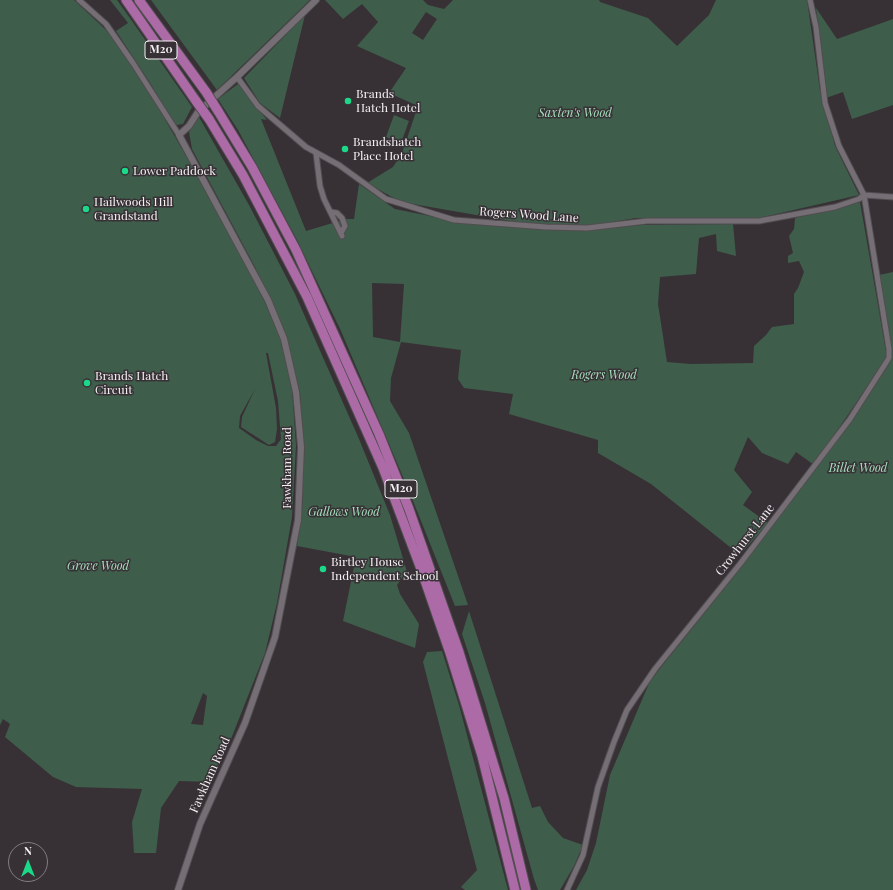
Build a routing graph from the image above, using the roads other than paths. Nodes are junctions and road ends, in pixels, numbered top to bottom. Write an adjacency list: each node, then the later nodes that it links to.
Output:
1 (79, 0): 7 (street)
2 (126, 0): 15 (highway, M20, bridge)
3 (139, 0): 16 (highway, M20, bridge)
4 (316, 0): 6 (street)
5 (810, 0): 11 (street, Crowhurst Lane)
6 (237, 78): 7 (street); 8 (street, Rogers Wood Lane)
7 (179, 135): 14 (street, Fawkham Road)
8 (316, 153): 9 (street, Rogers Wood Lane); 10 (street)
9 (327, 159): 10 (street); 11 (street, Rogers Wood Lane)
10 (318, 164): 13 (street)
11 (864, 195): 12 (street); 17 (street, Crowhurst Lane)
12 (893, 197)
13 (342, 234)
14 (178, 890)
15 (516, 890)
16 (526, 890)
17 (567, 890)

